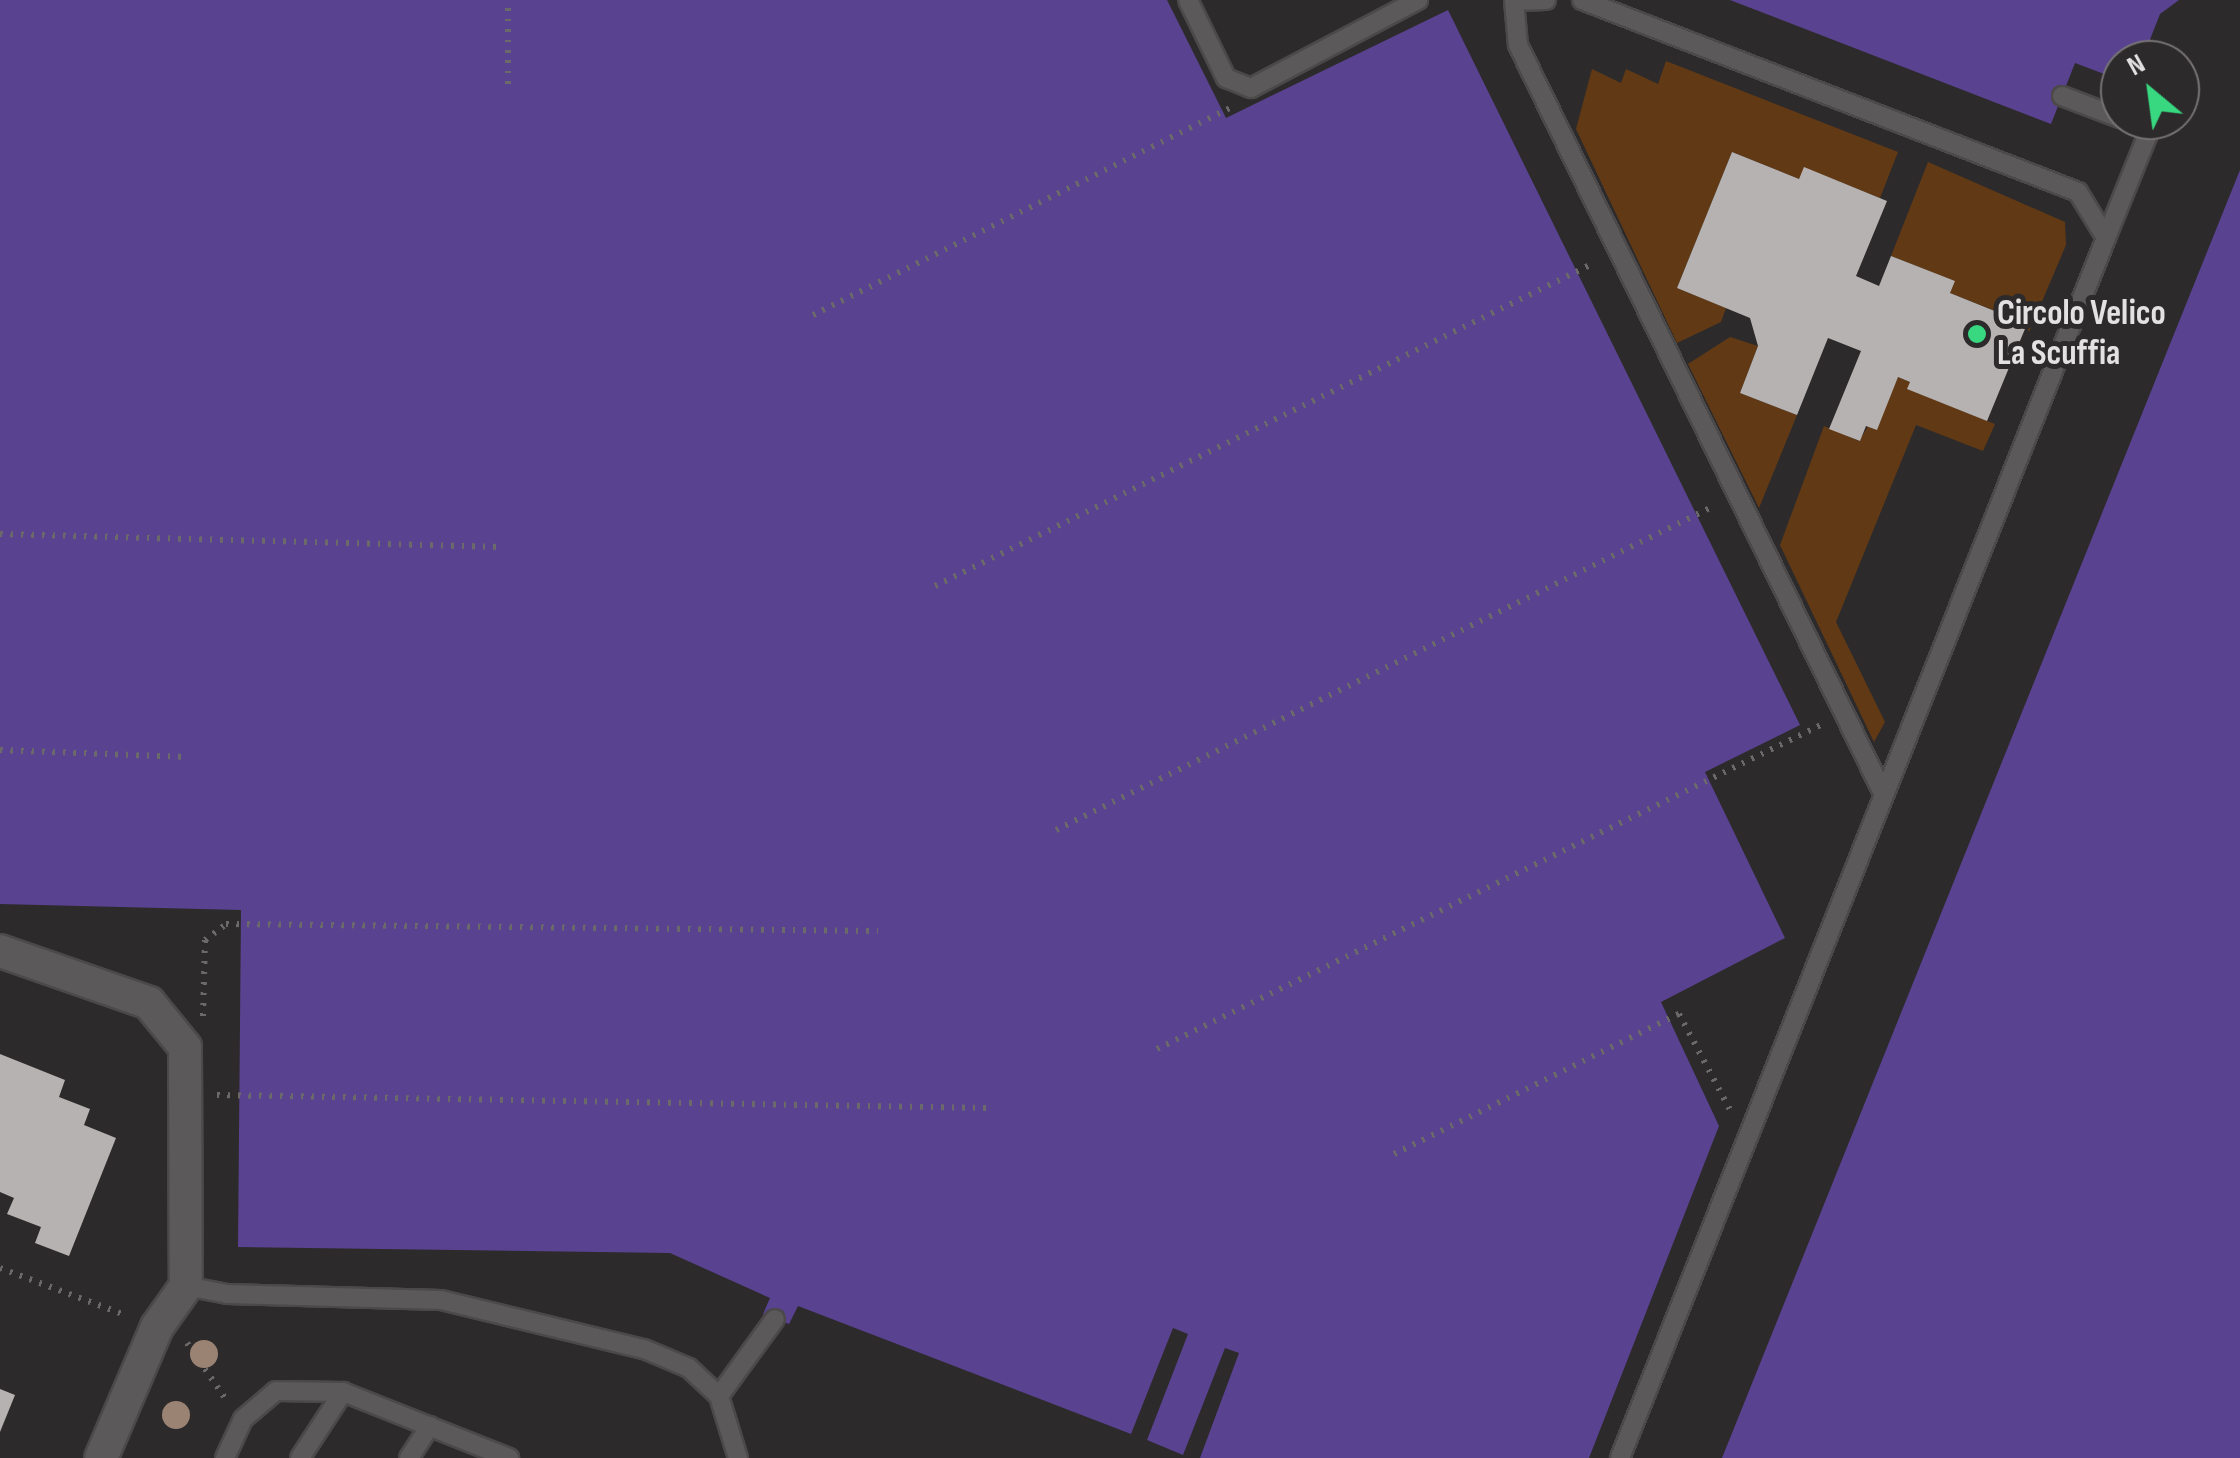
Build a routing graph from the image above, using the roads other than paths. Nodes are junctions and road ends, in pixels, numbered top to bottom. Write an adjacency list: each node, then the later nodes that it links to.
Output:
1 (1188, 0): 2 (lane)
2 (1418, 0)
3 (1546, 0): 5 (lane)
4 (1582, 0): 9 (lane)
5 (1513, 1): 10 (lane)
6 (2062, 96): 7 (lane)
7 (2100, 111)
8 (2146, 140): 9 (lane)
9 (2106, 238): 10 (lane)
10 (1882, 790): 23 (lane)
11 (0, 951): 12 (street)
12 (186, 1286): 15 (lane); 17 (street)
13 (776, 1319): 15 (lane)
14 (343, 1392): 16 (lane); 18 (lane); 19 (lane)
15 (719, 1396): 22 (lane)
16 (430, 1426): 20 (lane); 21 (lane)
17 (101, 1458)
18 (226, 1458)
19 (300, 1458)
20 (409, 1458)
21 (508, 1458)
22 (738, 1458)
23 (1620, 1458)

